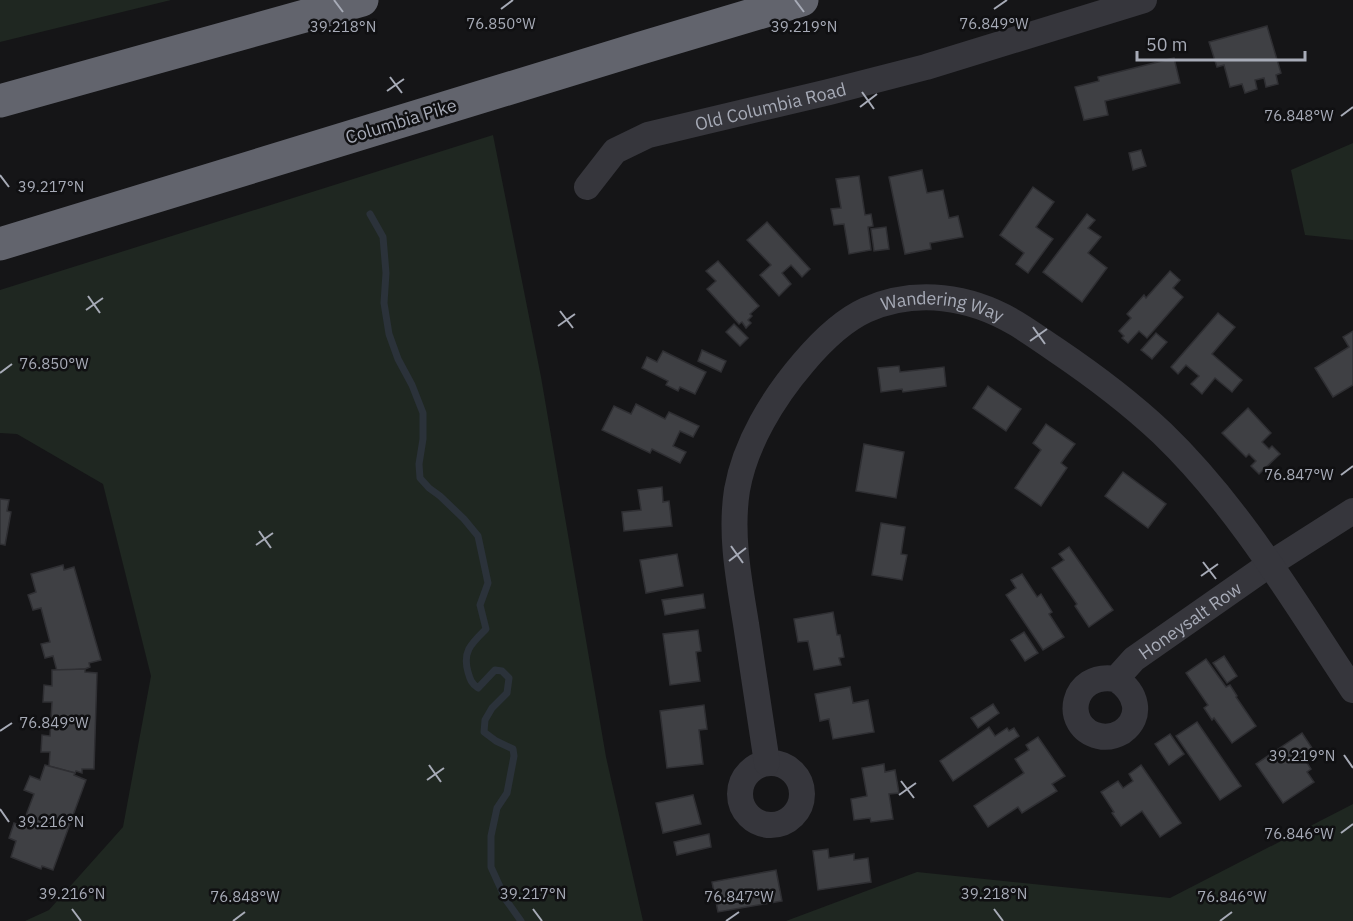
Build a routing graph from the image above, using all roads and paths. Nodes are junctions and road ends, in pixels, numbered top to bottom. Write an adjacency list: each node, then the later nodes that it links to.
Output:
1 (362, 0): 4 (highway)
2 (802, 0): 6 (highway, Columbia Pike)
3 (1144, 0): 5 (street, Old Columbia Road)
4 (0, 101)
5 (587, 187)
6 (0, 244)
7 (1353, 511): 8 (street, Honeysalt Row)
8 (1270, 564): 9 (street, Honeysalt Row); 10 (street, Wandering Way); 11 (street, Wandering Way)
9 (1116, 679)
10 (1353, 690)
11 (767, 763)

